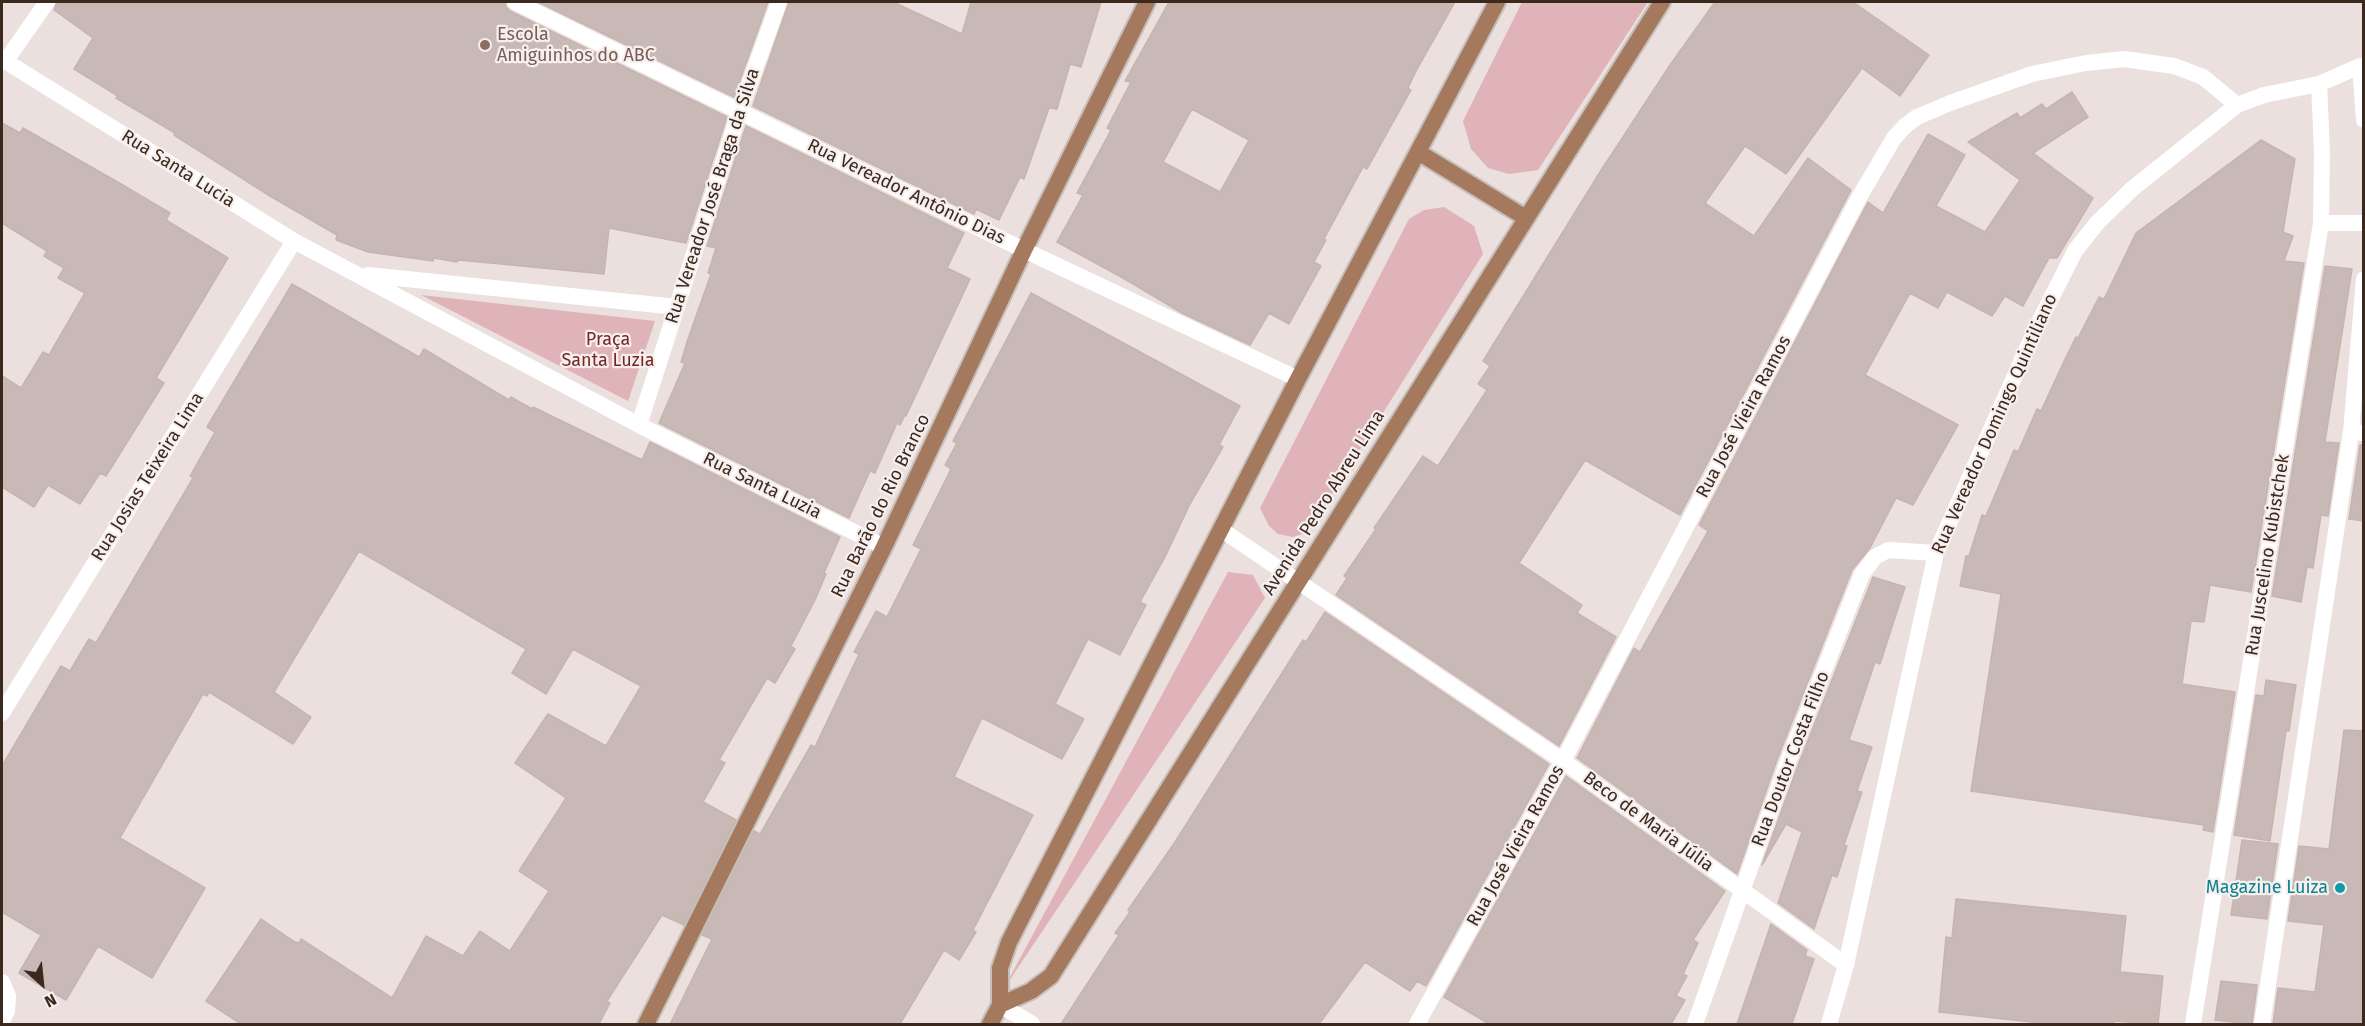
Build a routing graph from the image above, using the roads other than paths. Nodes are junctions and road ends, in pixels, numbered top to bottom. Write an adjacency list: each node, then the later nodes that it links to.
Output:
1 (47, 2): 7 (street)
2 (515, 2): 11 (street, Rua Vereador Antônio Dias)
3 (779, 2): 11 (street, Rua Vereador José Braga da Silva)
4 (1147, 2): 18 (main road, Rua Barão do Rio Branco)
5 (1497, 2): 13 (main road)
6 (1662, 2): 14 (main road, Avenida Pedro Abreu Lima)
7 (3, 61): 17 (street, Rua Santa Lucia)
8 (2362, 64): 9 (street, Rua Vereador Domingo Quintiliano); 12 (street)
9 (2319, 84): 10 (street, Rua Vereador Domingo Quintiliano); 15 (street, Rua Juscelino Kubistchek)
10 (2237, 105): 27 (street, Rua Vereador Domingo Quintiliano); 30 (street, Rua José Vieira Ramos)
11 (740, 110): 18 (street, Rua Vereador Antônio Dias); 21 (street, Rua Vereador José Braga da Silva)
12 (2364, 120)
13 (1418, 152): 14 (main road); 22 (main road)
14 (1526, 218): 28 (main road, Avenida Pedro Abreu Lima)
15 (2321, 223): 16 (street); 42 (street, Rua Juscelino Kubistchek)
16 (2364, 223)
17 (294, 241): 19 (street, Rua Santa Lucia); 29 (street, Rua Josias Teixeira Lima)
18 (1024, 250): 22 (street, Rua Vereador Antônio Dias); 26 (main road, Rua Barão do Rio Branco)
19 (358, 274): 21 (street); 23 (street)
20 (2364, 279): 24 (street)
21 (677, 307): 23 (street, Rua Vereador José Braga da Silva)
22 (1298, 379): 25 (main road)
23 (639, 425): 26 (street, Rua Santa Luzia)
24 (2357, 432): 43 (street)
25 (1222, 530): 28 (street, Beco de Maria Júlia); 34 (main road)
26 (884, 547): 36 (main road, Rua Barão do Rio Branco)
27 (1936, 553): 31 (street, Rua Doutor Costa Filho); 32 (street, Rua Vereador Domingo Quintiliano)
28 (1297, 582): 30 (street, Beco de Maria Júlia); 34 (main road, Avenida Pedro Abreu Lima)
29 (2, 713)
30 (1563, 761): 31 (street, Beco de Maria Júlia); 39 (street, Rua José Vieira Ramos)
31 (1741, 890): 32 (street, Beco de Maria Júlia); 40 (street, Rua Doutor Costa Filho)
32 (1846, 965): 41 (street, Rua Vereador Domingo Quintiliano)
33 (2, 983): 35 (street)
34 (1000, 1005): 37 (main road); 38 (street)
35 (2, 1021)
36 (646, 1024)
37 (990, 1024)
38 (1032, 1024)
39 (1417, 1024)
40 (1695, 1024)
41 (1829, 1024)
42 (2193, 1024)
43 (2262, 1024)

